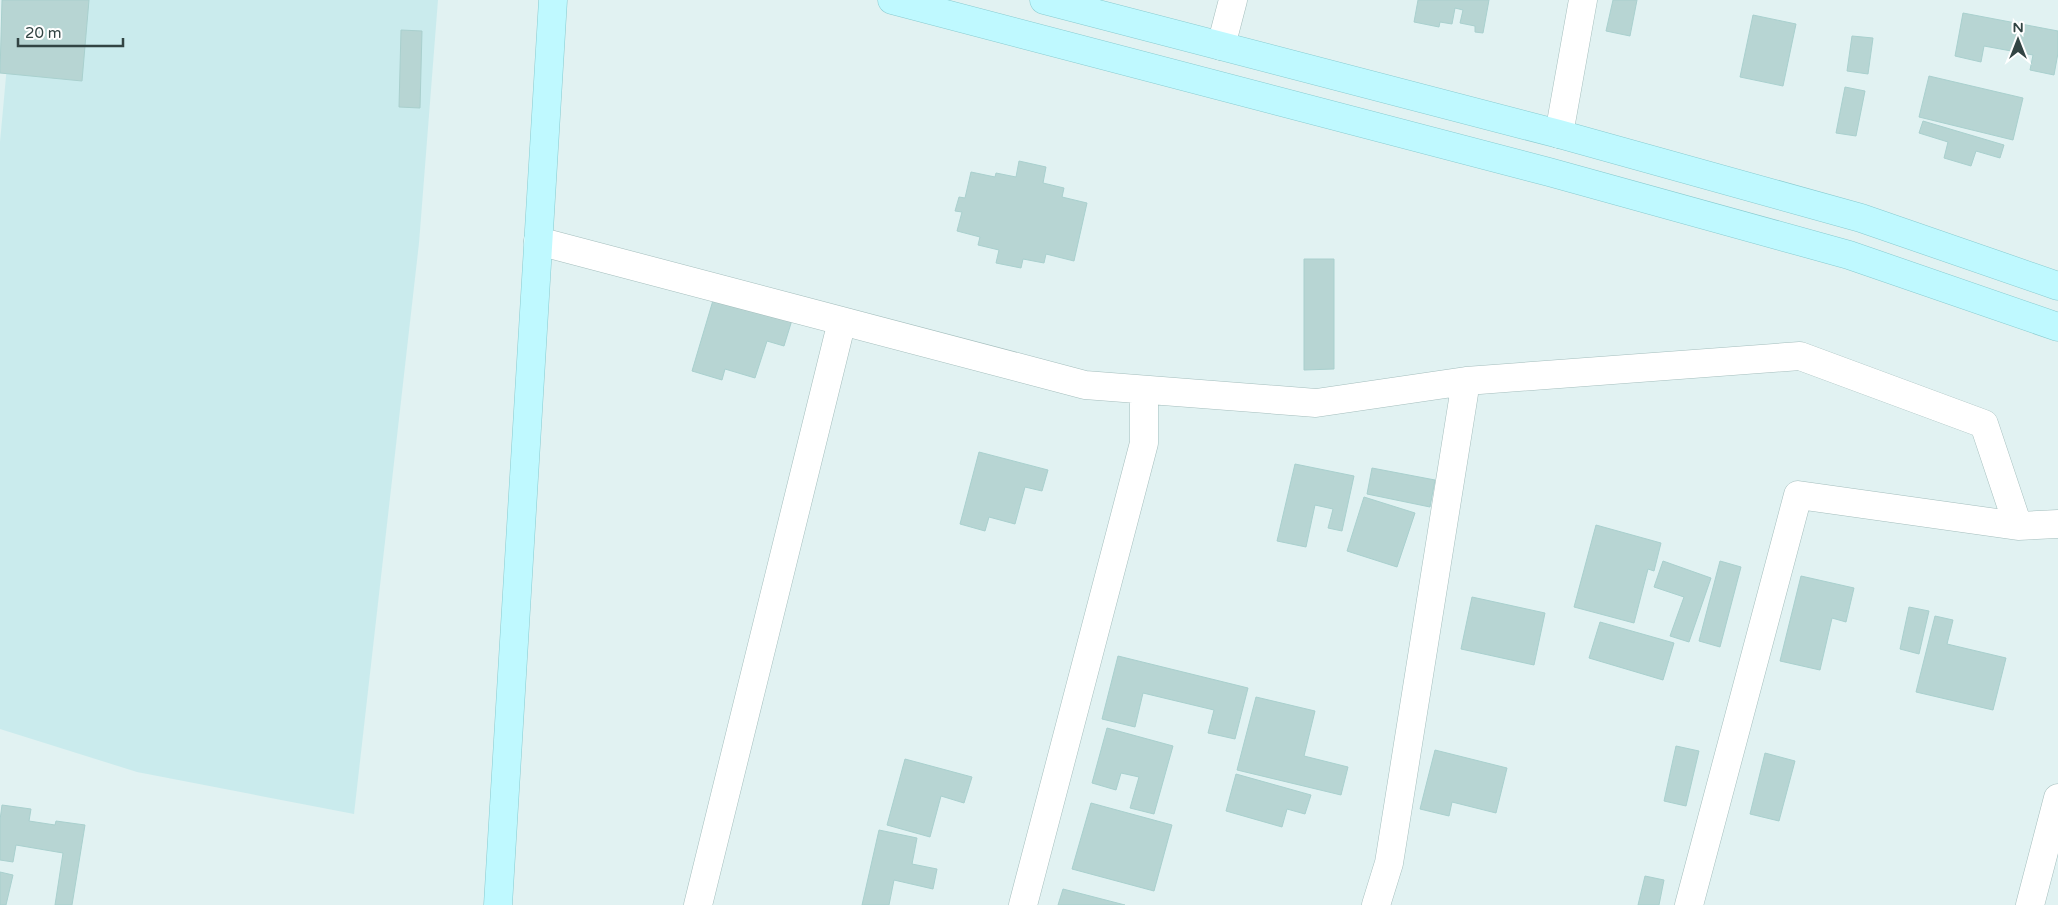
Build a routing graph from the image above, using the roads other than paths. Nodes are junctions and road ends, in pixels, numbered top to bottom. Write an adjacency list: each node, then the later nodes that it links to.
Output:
1 (553, 0): 8 (street)
2 (892, 0): 11 (street)
3 (1044, 0): 6 (street)
4 (1233, 0): 6 (street)
5 (1583, 0): 7 (street)
6 (1221, 46): 7 (street)
7 (1559, 134): 9 (street)
8 (538, 241): 10 (street); 17 (street)
9 (2058, 286)
10 (842, 321): 13 (street); 18 (street)
11 (2058, 327)
12 (1466, 381): 13 (street); 14 (street); 20 (street)
13 (1144, 390): 19 (street)
14 (2018, 526): 15 (street); 21 (street)
15 (2057, 527)
16 (2058, 798): 22 (street)
17 (498, 905)
18 (698, 905)
19 (1022, 905)
20 (1376, 905)
21 (1689, 905)
22 (2030, 905)

